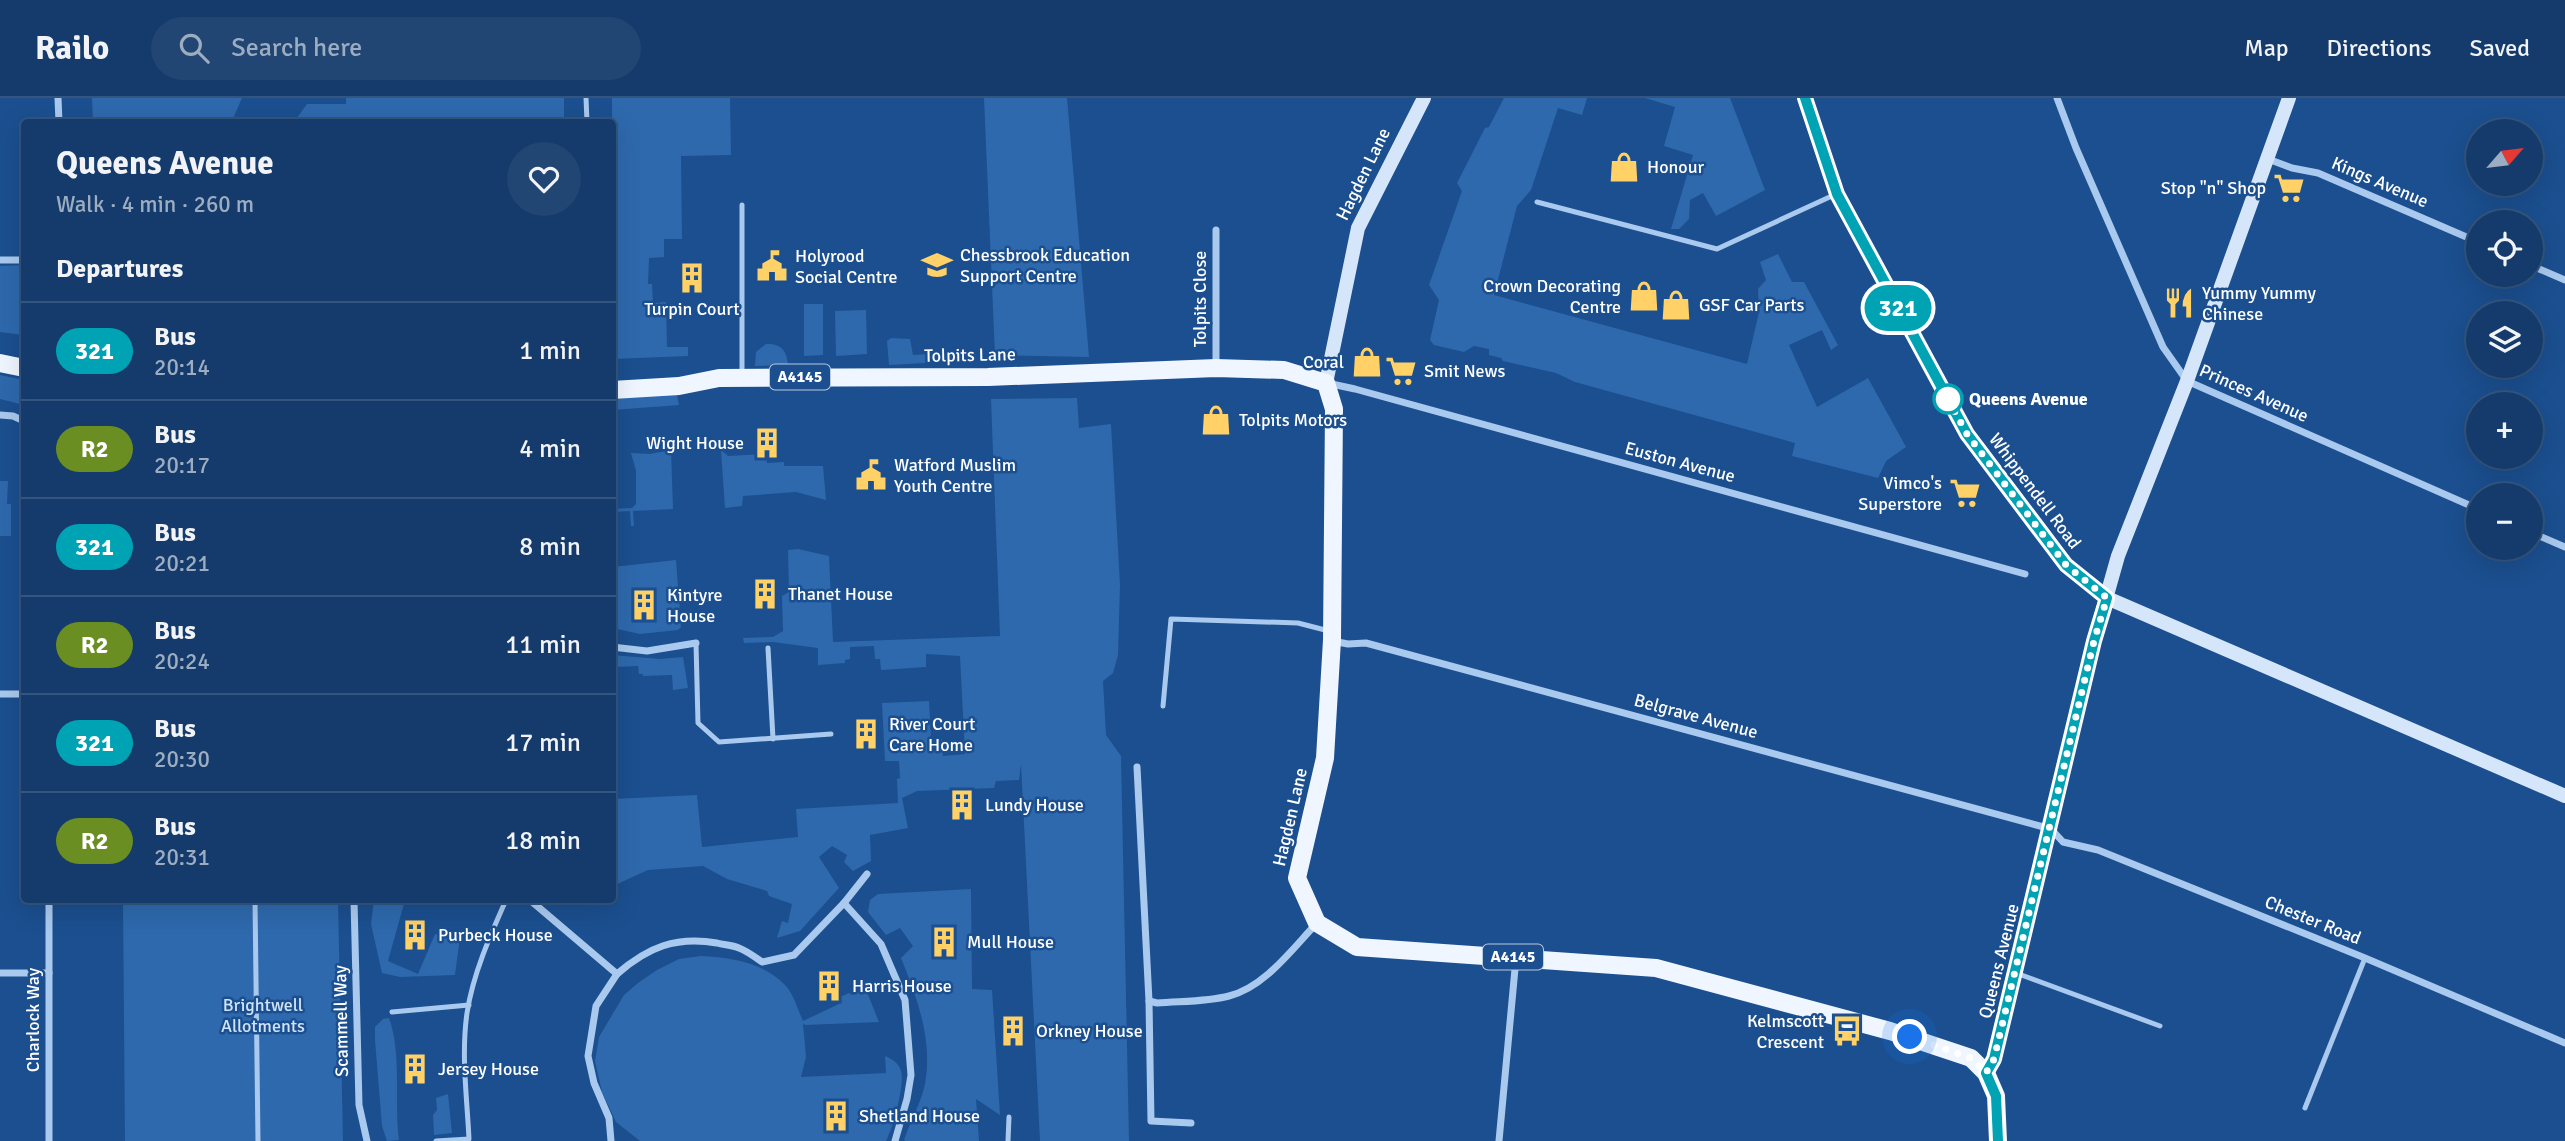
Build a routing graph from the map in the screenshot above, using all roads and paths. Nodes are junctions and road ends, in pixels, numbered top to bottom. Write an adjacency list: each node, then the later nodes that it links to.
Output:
1 (58, 98): 7 (street)
2 (586, 98): 8 (lane)
3 (1424, 98): 24 (street, Hagden Lane)
4 (1805, 98): 10 (street, Whippendell Road)
5 (2057, 98): 23 (street, Princes Avenue)
6 (2289, 98): 9 (street, Queens Avenue)
7 (59, 119)
8 (587, 119)
9 (2267, 159): 14 (street, Kings Avenue); 23 (street, Queens Avenue)
10 (1837, 194): 11 (lane); 32 (street, Whippendell Road)
11 (1537, 202)
12 (741, 205): 22 (lane)
13 (1216, 229): 21 (street, Tolpits Close)
14 (2466, 237)
15 (0, 260): 16 (street)
16 (21, 260)
17 (2543, 271): 18 (street)
18 (2565, 280)
19 (0, 363): 20 (main road)
20 (21, 367)
21 (1216, 368): 22 (main road, Tolpits Lane / A4145); 24 (main road, Tolpits Lane / A4145)
22 (742, 377): 25 (main road, Tolpits Lane / A4145)
23 (2187, 380): 28 (street, Princes Avenue); 32 (street, Queens Avenue)
24 (1326, 383): 31 (street, Euston Avenue); 33 (main road, Hagden Lane)
25 (616, 390)
26 (0, 415): 27 (street)
27 (21, 420)
28 (2466, 504)
29 (2543, 537): 30 (street)
30 (2565, 547)
31 (2025, 574)
32 (2107, 598): 43 (street, Whippendell Road); 44 (street, Queens Avenue)
33 (1332, 636): 39 (lane); 44 (street, Belgrave Avenue); 52 (main road, Hagden Lane)
34 (696, 643): 35 (street); 41 (lane)
35 (616, 647)
36 (768, 648): 41 (lane)
37 (0, 694): 38 (street)
38 (21, 694)
39 (1163, 706)
40 (831, 734): 41 (lane)
41 (773, 738)
42 (1137, 767): 59 (street)
43 (2565, 796)
44 (2050, 829): 54 (street, Chester Road); 57 (street, Queens Avenue)
45 (867, 874): 51 (street)
46 (48, 903): 55 (street, Charlock Way)
47 (255, 903): 69 (lane)
48 (354, 903): 70 (street, Scammell Way)
49 (505, 903): 60 (lane)
50 (533, 903): 58 (street)
51 (844, 904): 58 (street); 73 (street)
52 (1317, 923): 53 (main road, A4145); 59 (street)
53 (1516, 957): 64 (main road, A4145); 75 (street)
54 (2365, 958): 63 (street, Chester Road); 65 (lane)
55 (49, 972): 56 (street); 68 (street, Charlock Way)
56 (0, 973)
57 (2016, 973): 62 (lane); 64 (street, Queens Avenue)
58 (617, 975): 72 (street)
59 (1149, 1001): 67 (street)
60 (469, 1004): 61 (lane); 71 (lane)
61 (392, 1012)
62 (2160, 1026)
63 (2565, 1043)
64 (1986, 1073): 76 (main road)
65 (2305, 1108)
66 (1009, 1117): 74 (lane)
67 (1191, 1123)
68 (48, 1141)
69 (258, 1141)
70 (367, 1141)
71 (436, 1141)
72 (611, 1141)
73 (895, 1141)
74 (1008, 1141)
75 (1499, 1141)
76 (1998, 1141)

